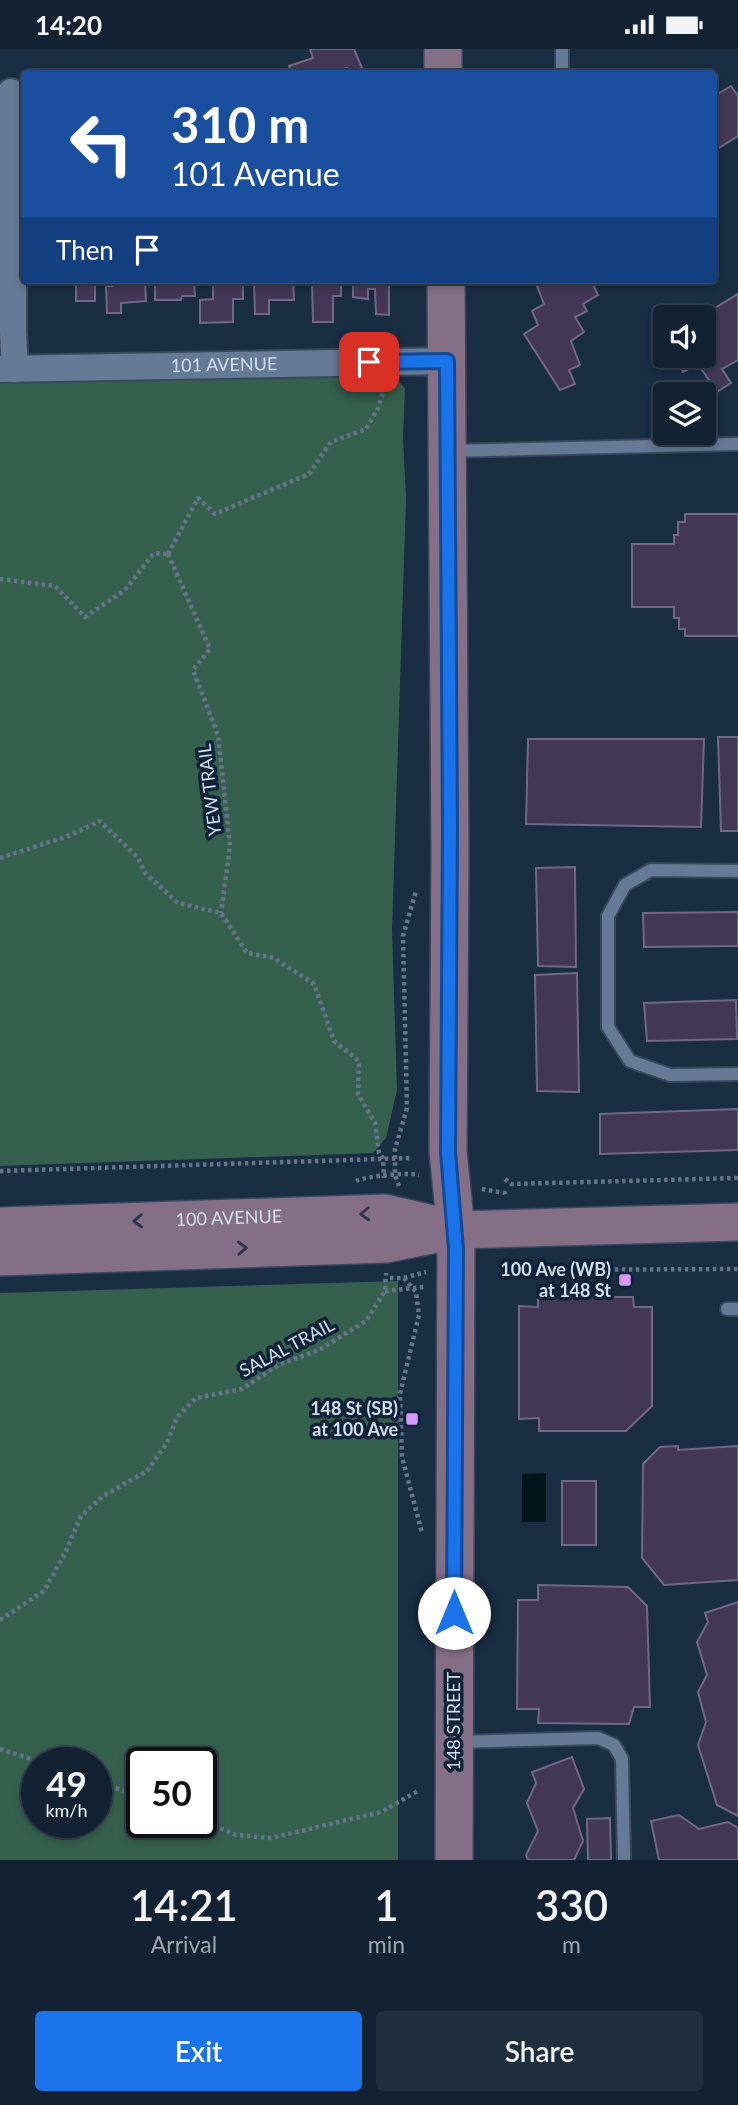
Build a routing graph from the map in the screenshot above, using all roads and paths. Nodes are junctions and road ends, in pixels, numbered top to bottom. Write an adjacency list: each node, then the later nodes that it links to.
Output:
1 (443, 49): 3 (main road)
2 (562, 49): 4 (lane)
3 (443, 70)
4 (562, 70)
5 (12, 92): 9 (street)
6 (446, 284): 7 (main road, 148 STREET)
7 (447, 361): 8 (street, 101 AVENUE); 11 (main road, 148 STREET)
8 (394, 362): 9 (street, 101 AVENUE); 12 (path)
9 (8, 369)
10 (738, 444): 11 (lane)
11 (448, 451): 14 (main road, 148 STREET)
12 (168, 554): 13 (path); 17 (path, YEW TRAIL)
13 (0, 579)
14 (450, 854): 20 (path); 29 (main road, 148 STREET)
15 (0, 858): 17 (path)
16 (738, 871): 18 (lane)
17 (221, 913): 19 (path)
18 (738, 1074)
19 (383, 1158): 20 (path); 22 (path); 25 (path)
20 (395, 1158): 21 (path); 26 (path)
21 (412, 1158)
22 (0, 1171)
23 (738, 1178): 24 (path)
24 (505, 1179)
25 (384, 1186)
26 (398, 1186)
27 (738, 1222): 29 (main road, 100 AVENUE)
28 (0, 1226): 29 (main road, 100 AVENUE, one-way to 28)
29 (456, 1230): 30 (main road, 100 AVENUE, one-way to 29); 36 (main road, 148 STREET)
30 (0, 1257)
31 (738, 1269): 33 (path)
32 (415, 1274): 35 (path)
33 (504, 1277)
34 (424, 1287): 35 (path)
35 (414, 1289): 36 (path); 37 (path, SALAL TRAIL)
36 (455, 1562): 38 (main road, 148 STREET)
37 (0, 1620)
38 (454, 1742): 43 (main road, 148 STREET); 44 (lane)
39 (0, 1749): 40 (path)
40 (21, 1756)
41 (418, 1791): 42 (path)
42 (217, 1827)
43 (454, 1860)
44 (624, 1860)

